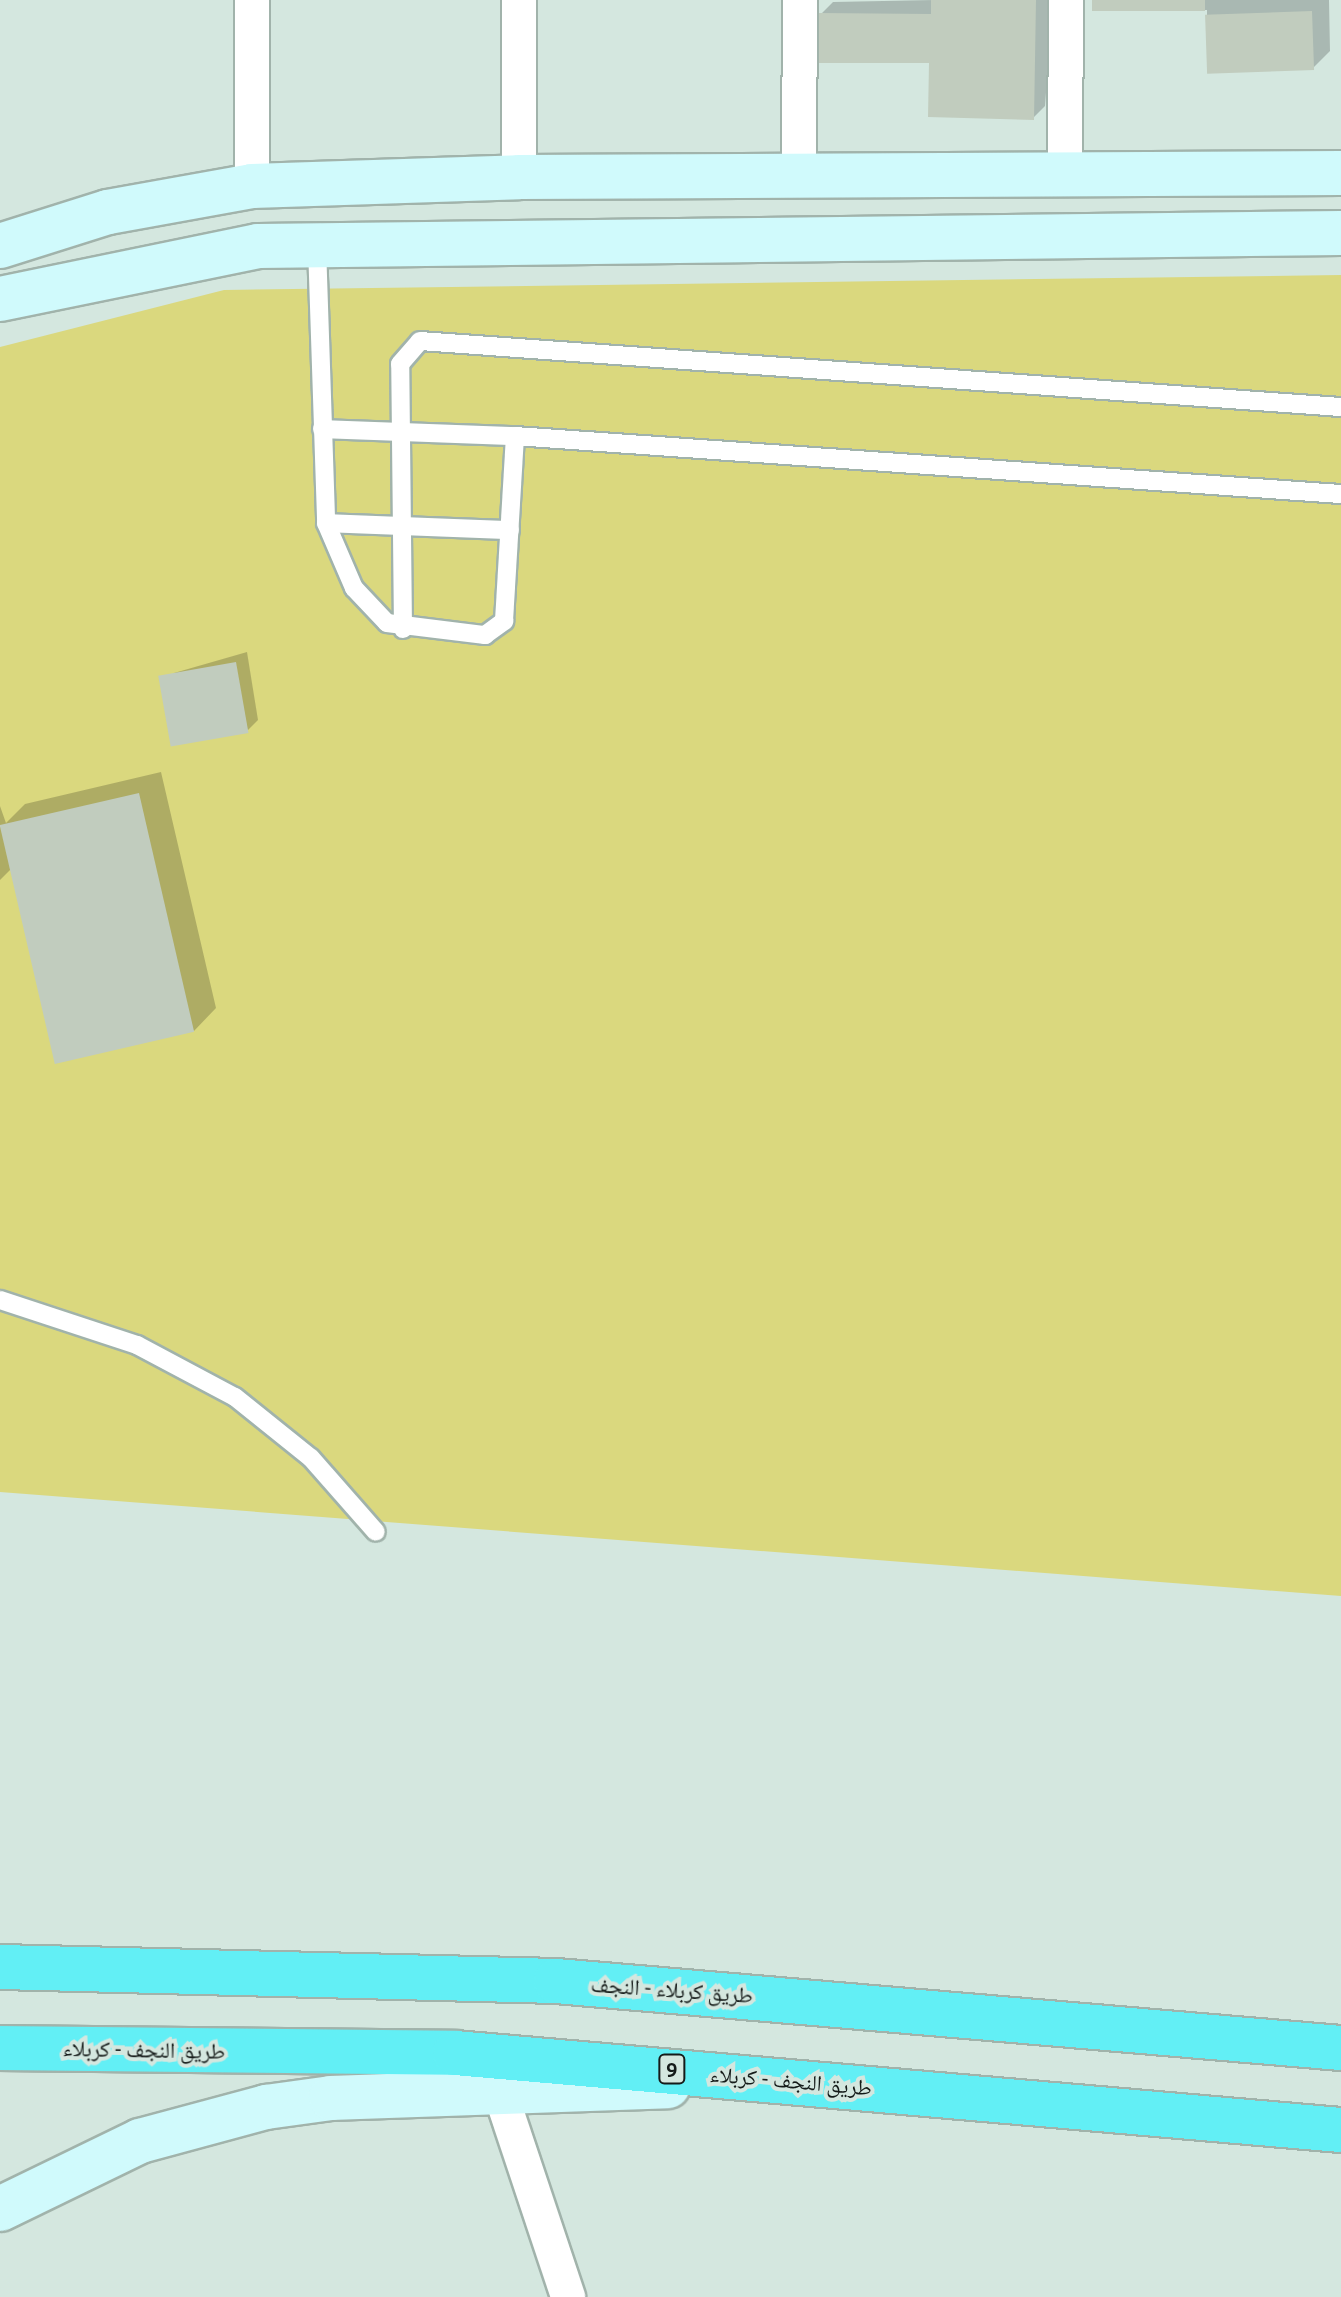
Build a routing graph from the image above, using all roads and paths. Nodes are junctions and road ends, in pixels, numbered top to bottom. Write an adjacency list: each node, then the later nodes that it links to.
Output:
1 (252, 0): 9 (street)
2 (519, 0): 7 (street)
3 (800, 0): 8 (street)
4 (1066, 0): 6 (street)
5 (1341, 173): 6 (street)
6 (1065, 176): 8 (street)
7 (519, 177): 8 (street); 9 (street)
8 (799, 177)
9 (252, 186): 12 (street)
10 (1341, 233): 11 (street)
11 (317, 243): 13 (street); 15 (lane)
12 (0, 246)
13 (0, 299)
14 (1341, 407): 16 (lane)
15 (322, 429): 16 (lane); 19 (lane)
16 (400, 432): 17 (lane); 20 (lane)
17 (515, 436): 18 (lane); 21 (lane)
18 (1341, 494)
19 (326, 523): 20 (lane); 22 (lane)
20 (402, 526): 21 (lane); 22 (lane)
21 (510, 530): 22 (lane)
22 (403, 629)
23 (0, 1300): 24 (lane)
24 (376, 1532)
25 (0, 1967): 27 (highway, طريق کربلاء - النجف)
26 (0, 2048): 28 (highway, طريق النجف - کربلاء / 9)
27 (1341, 2048)
28 (811, 2082): 29 (street); 30 (highway, طريق النجف - کربلاء / 9)
29 (500, 2092): 31 (street); 32 (street)
30 (1341, 2130)
31 (0, 2209)
32 (568, 2297)

